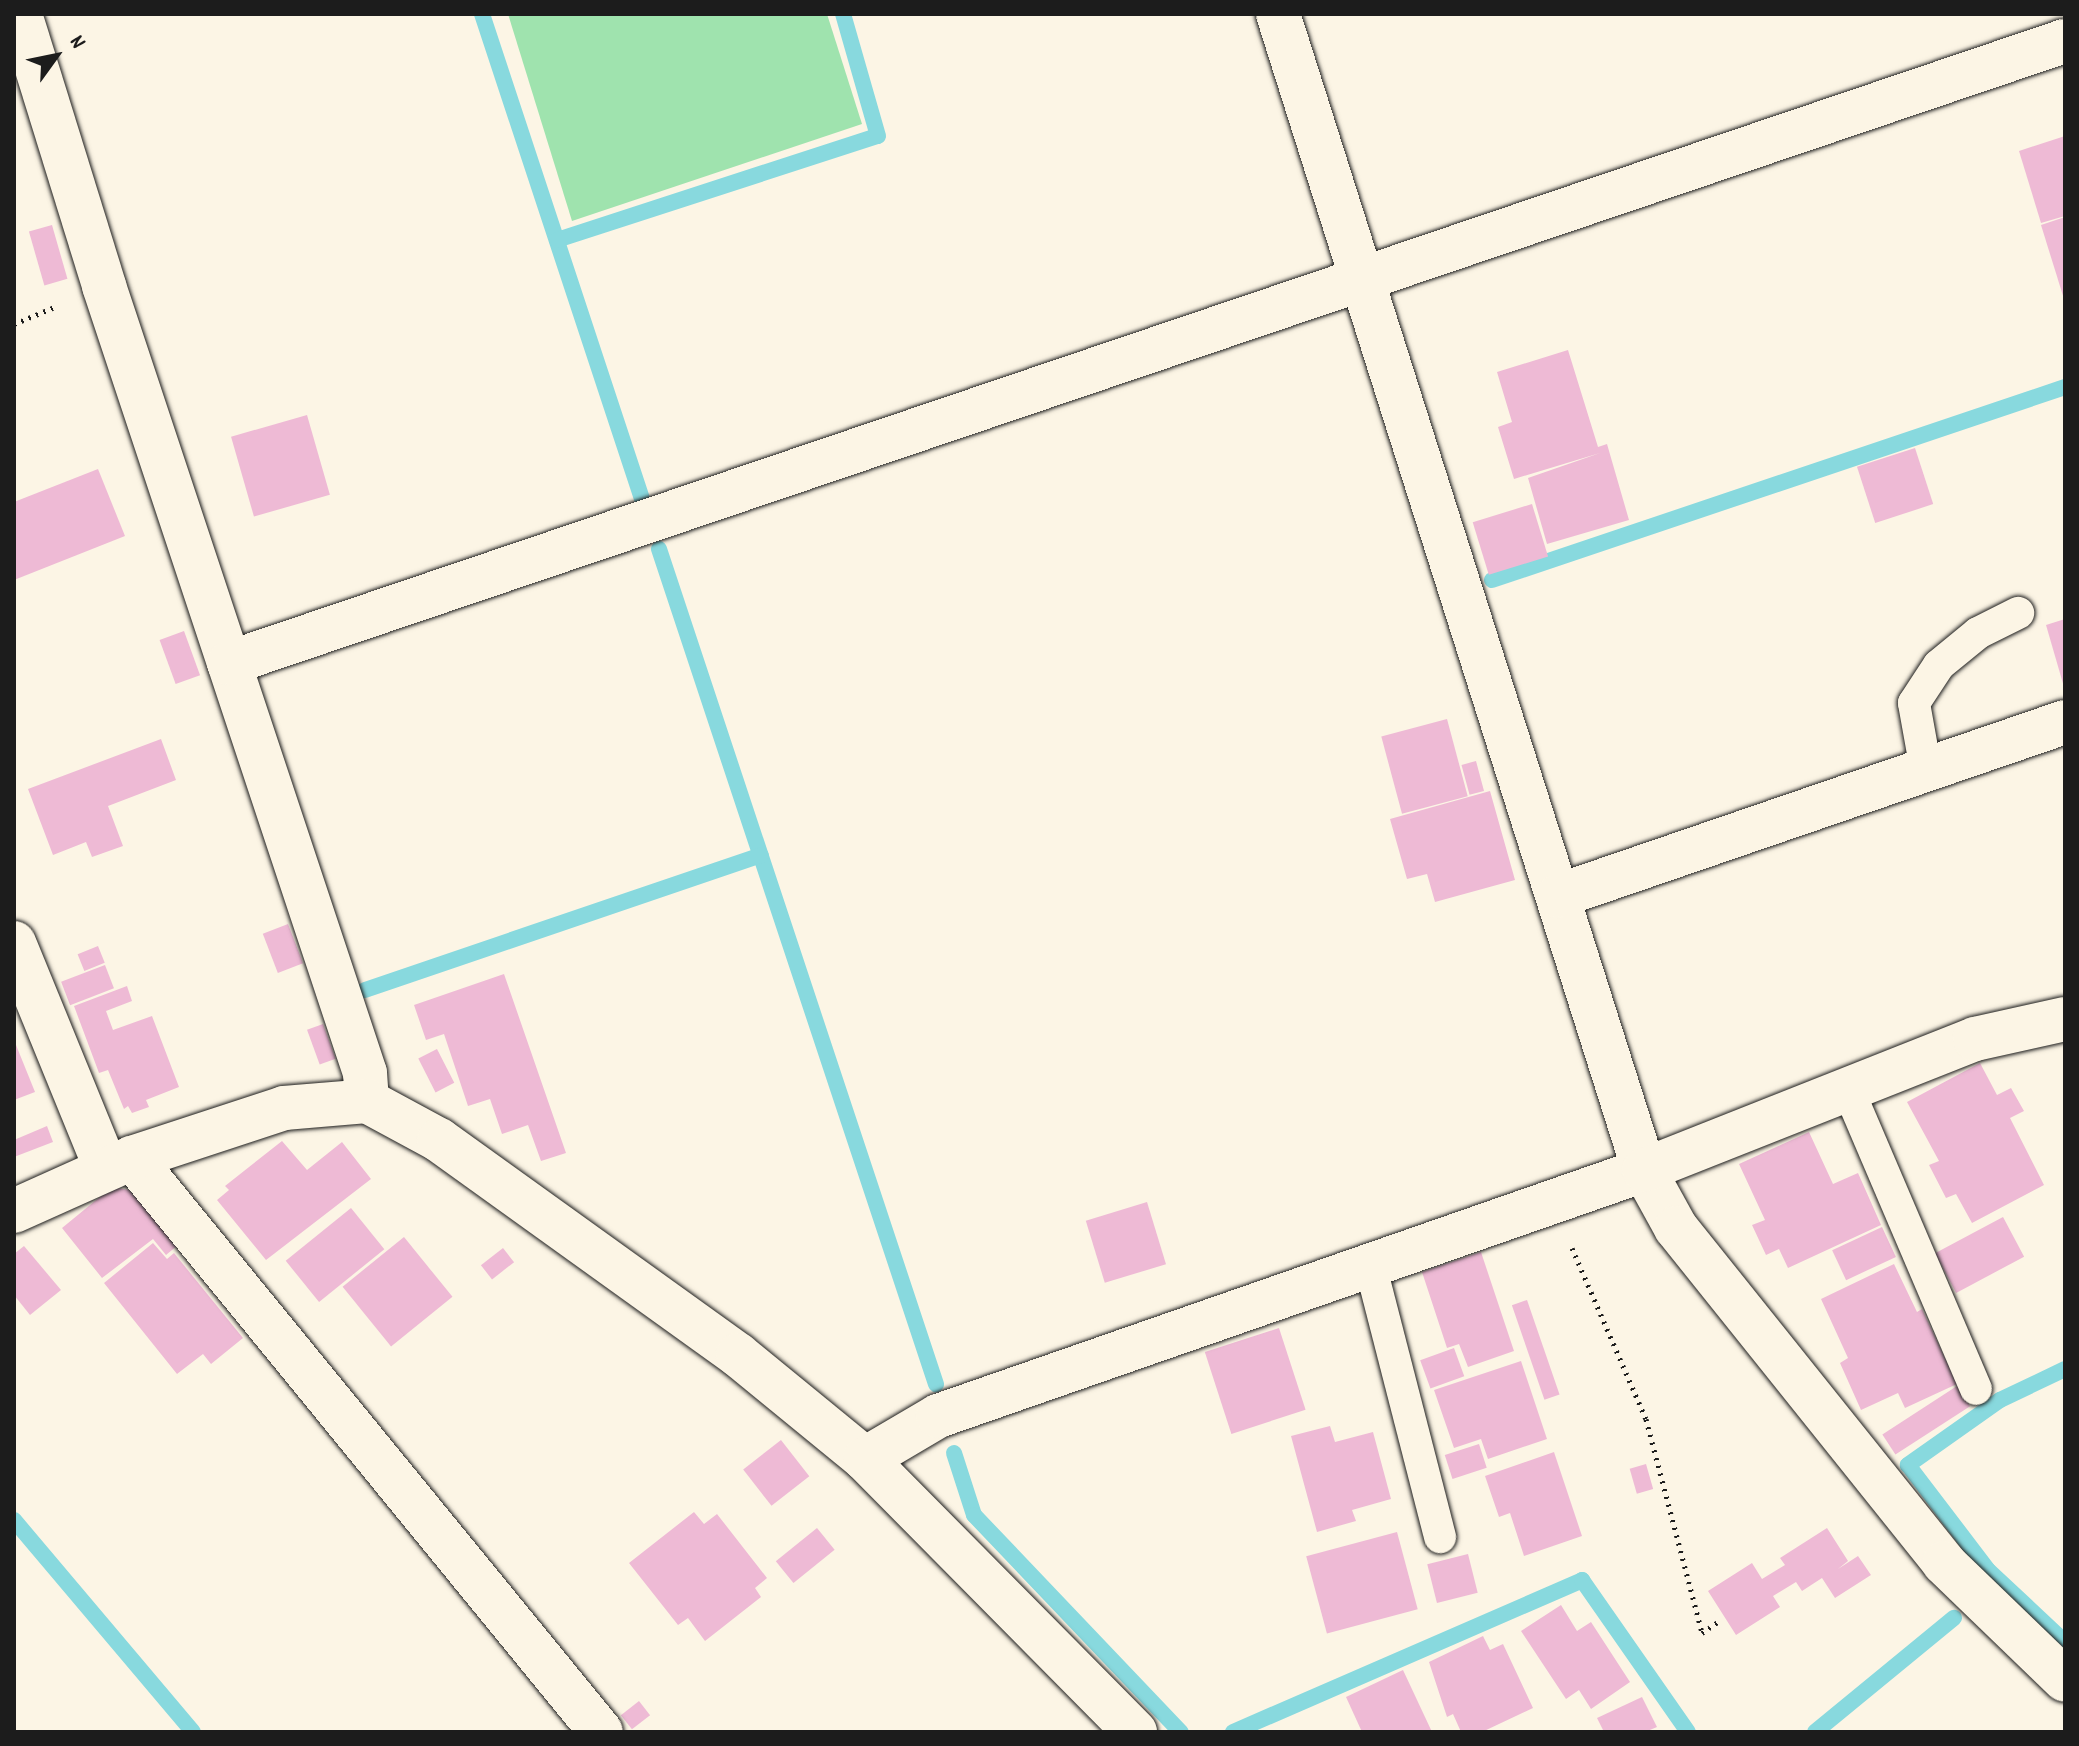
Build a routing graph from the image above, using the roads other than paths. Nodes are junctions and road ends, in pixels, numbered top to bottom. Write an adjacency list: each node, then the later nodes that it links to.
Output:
1 (20, 14): 6 (street)
2 (1278, 14): 4 (street)
3 (2065, 41): 4 (street)
4 (1360, 279): 6 (street); 9 (street)
5 (2018, 613): 8 (lane)
6 (229, 663): 13 (street)
7 (2065, 722): 8 (street)
8 (1926, 770): 9 (street)
9 (1558, 896): 15 (street)
10 (14, 943): 14 (street)
11 (2065, 1019): 12 (street)
12 (1848, 1089): 15 (street); 18 (lane)
13 (367, 1101): 14 (street); 19 (street)
14 (119, 1163): 16 (street); 22 (street)
15 (1644, 1170): 17 (street); 21 (street)
16 (14, 1211)
17 (1371, 1268): 19 (street); 20 (lane)
18 (1976, 1389)
19 (865, 1459): 23 (street)
20 (1440, 1537)
21 (2065, 1680)
22 (601, 1732)
23 (1135, 1732)

